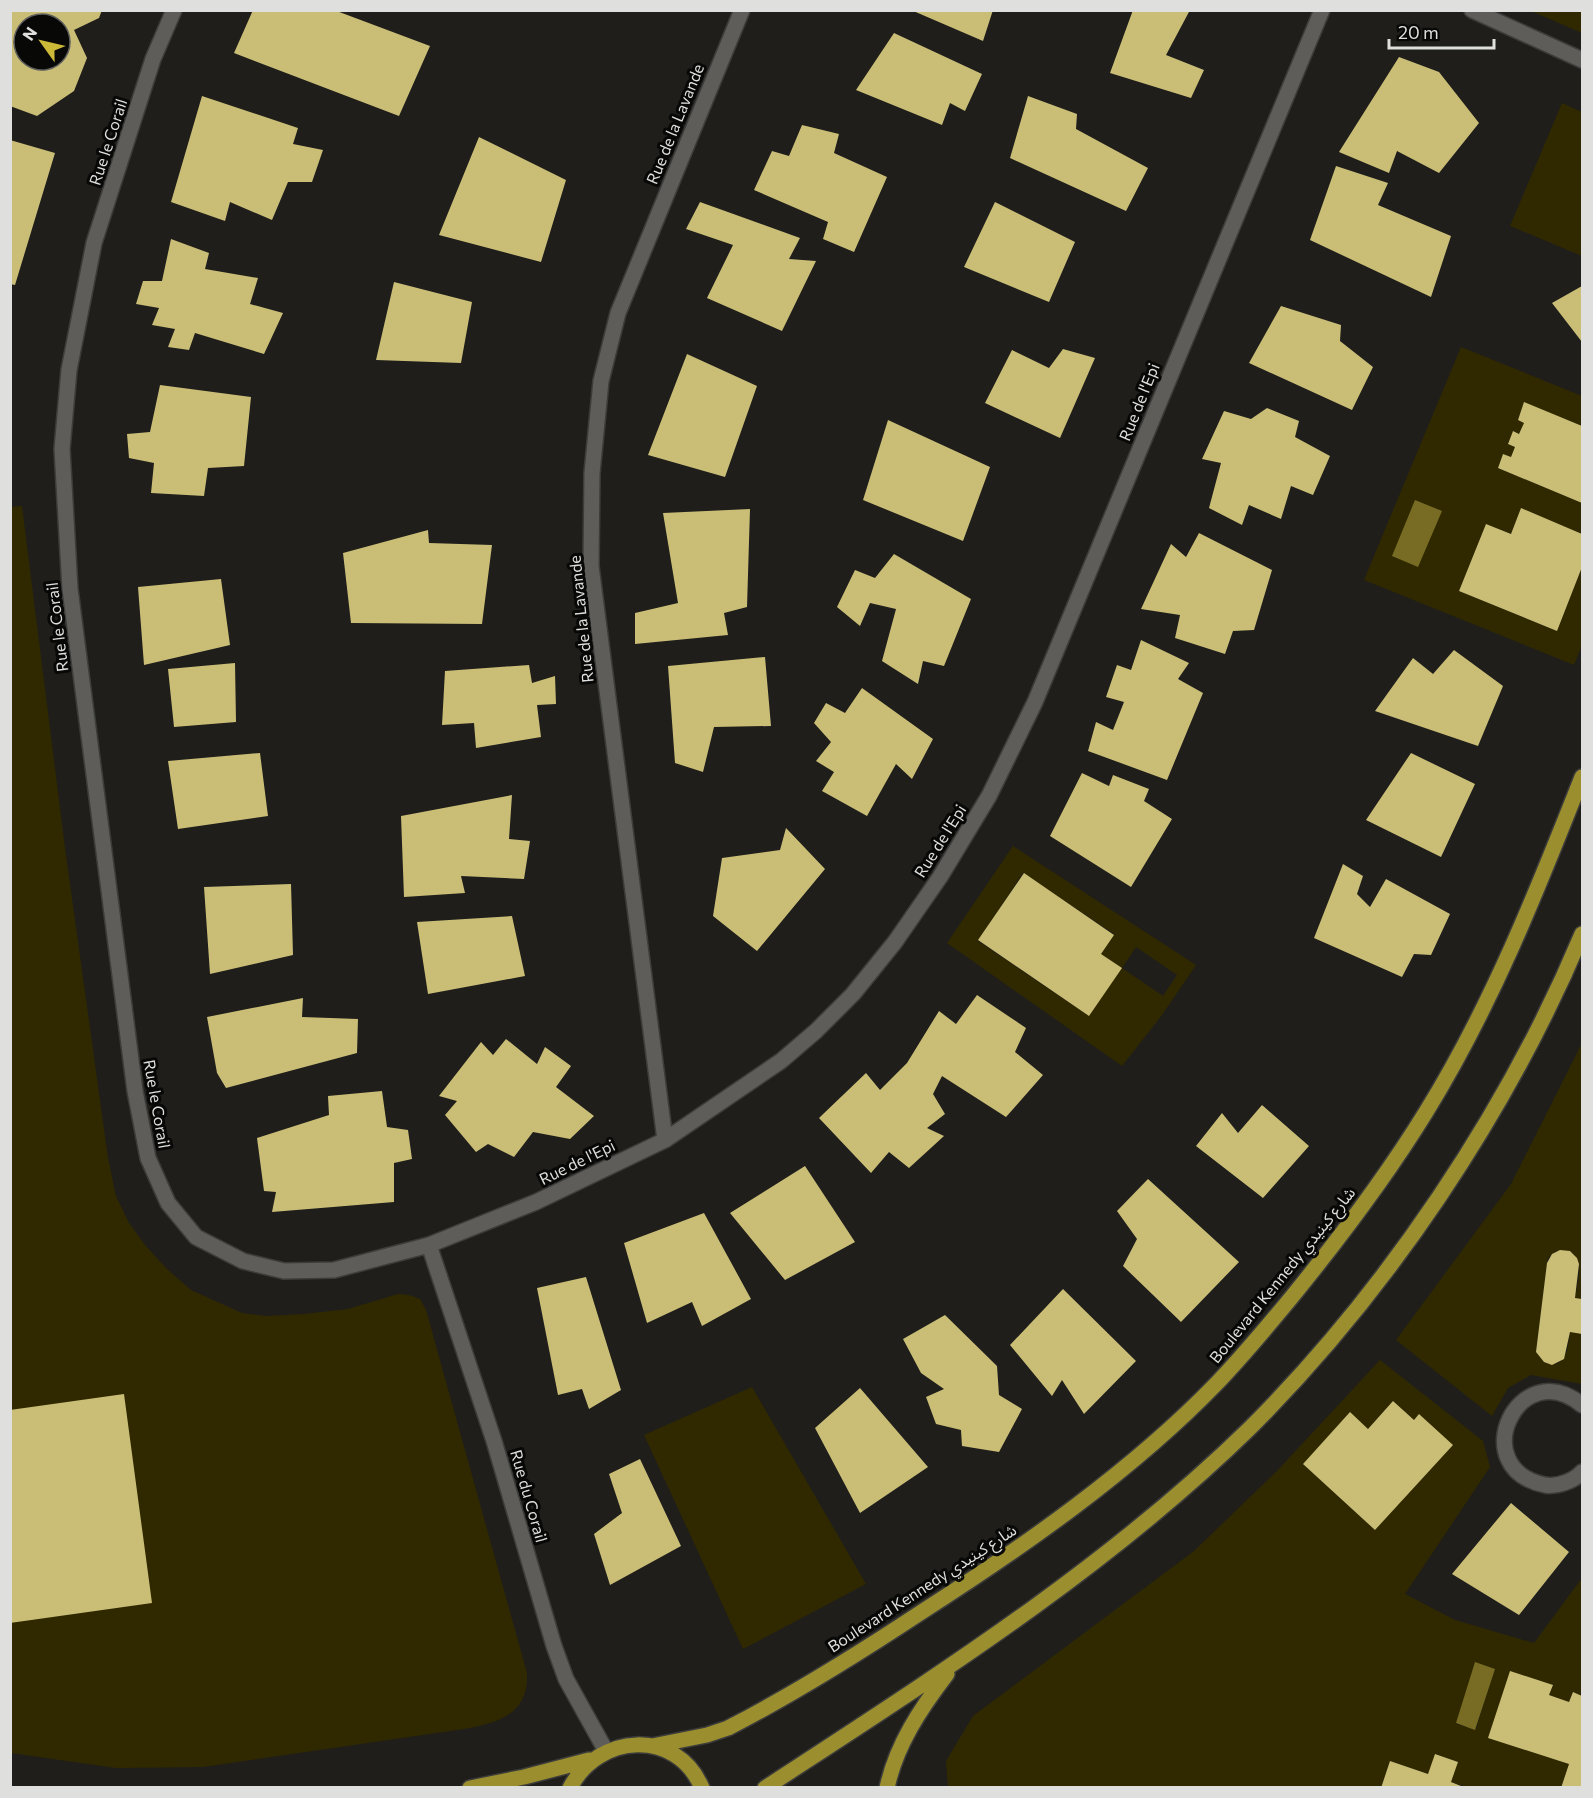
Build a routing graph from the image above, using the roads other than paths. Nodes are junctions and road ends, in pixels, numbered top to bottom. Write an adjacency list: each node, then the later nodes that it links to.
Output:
1 (174, 10): 9 (street, Rue le Corail)
2 (742, 10): 8 (street, Rue de la Lavande)
3 (1322, 10): 8 (street, Rue de l'Epi)
4 (1472, 10): 5 (street)
5 (1582, 60)
6 (1582, 777): 14 (main road, Boulevard Kennedy شارع كينيدي)
7 (1582, 934): 13 (main road)
8 (665, 1140): 10 (street, Rue de l'Epi)
9 (196, 1237): 10 (street, Rue de l'Epi)
10 (429, 1245): 15 (street, Rue du Corail)
11 (1582, 1405): 12 (street)
12 (1582, 1472)
13 (954, 1665): 20 (main road); 21 (main road)
14 (652, 1746): 15 (main road, Boulevard Kennedy شارع كينيدي); 19 (main road)
15 (606, 1751): 16 (main road)
16 (592, 1760): 17 (main road); 18 (main road)
17 (470, 1788)
18 (570, 1788)
19 (702, 1788)
20 (765, 1788)
21 (887, 1788)

